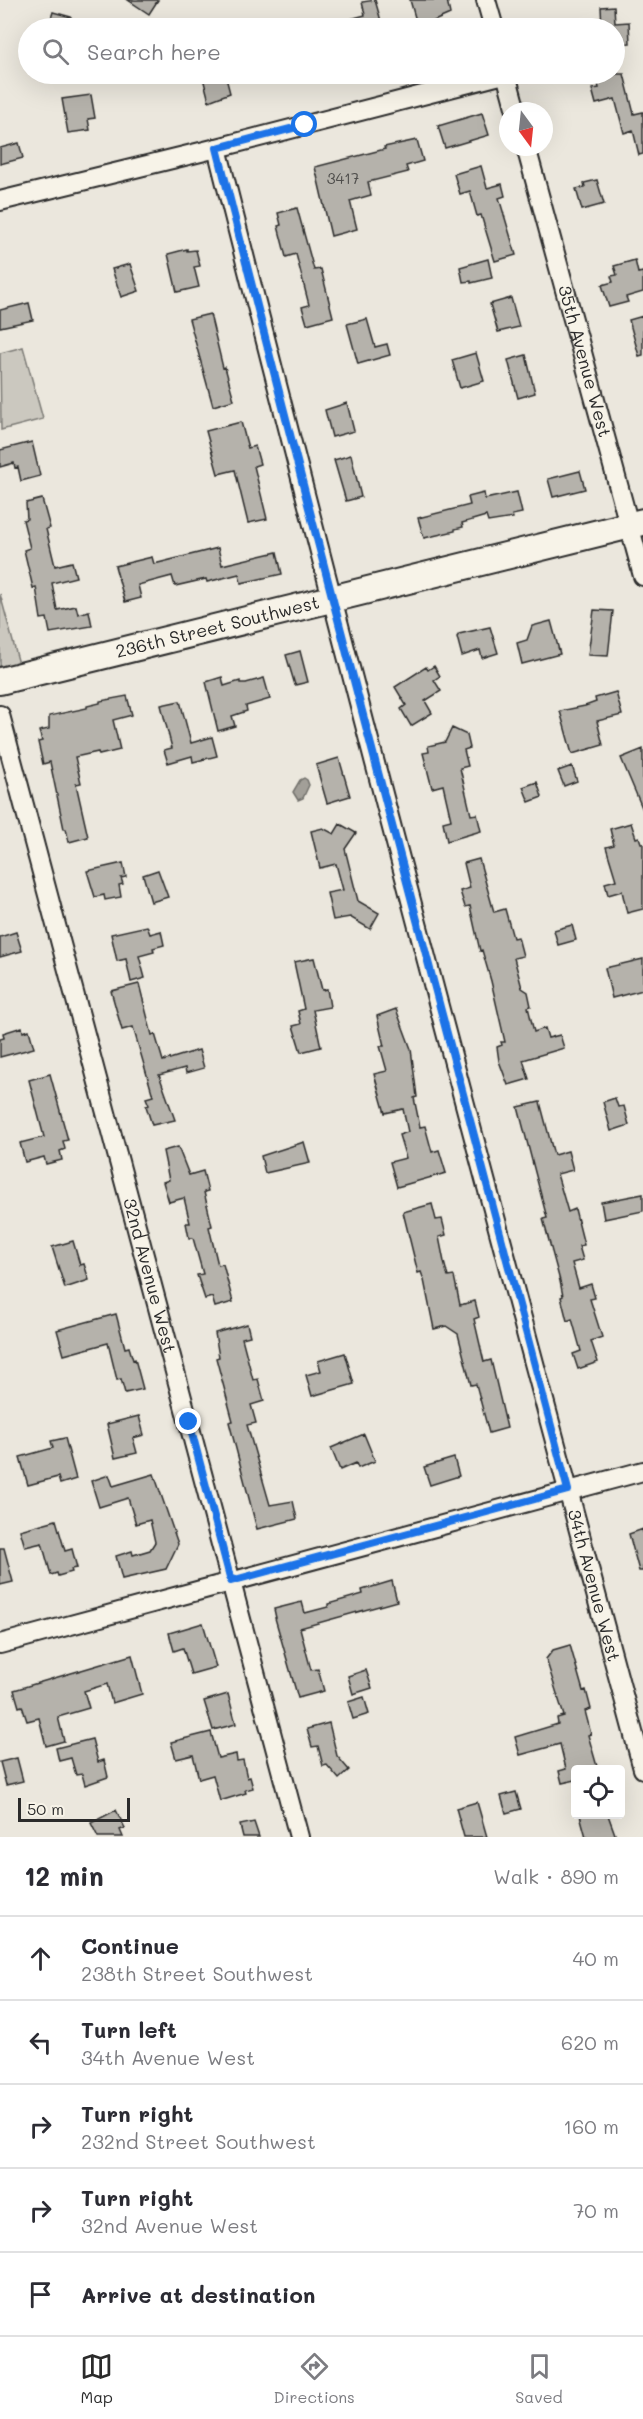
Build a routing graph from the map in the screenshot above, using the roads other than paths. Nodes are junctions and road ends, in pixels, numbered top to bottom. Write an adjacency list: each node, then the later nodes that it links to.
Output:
1 (486, 0): 2 (street)
2 (491, 18)
3 (466, 84): 6 (street)
4 (508, 84): 5 (street)
5 (513, 102)
6 (217, 148): 8 (street); 11 (street, 34th Avenue West)
7 (529, 156): 9 (street, 35th Avenue West)
8 (0, 201)
9 (636, 524): 10 (street, 35th Avenue West); 11 (street, 236th Street Southwest)
10 (643, 576)
11 (334, 599): 12 (street, 236th Street Southwest); 15 (street, 34th Avenue West)
12 (0, 681)
13 (0, 715): 16 (street, 32nd Avenue West)
14 (643, 1471): 15 (street)
15 (568, 1490): 16 (street); 18 (street, 34th Avenue West)
16 (231, 1581): 17 (street); 19 (street, 32nd Avenue West)
17 (0, 1644)
18 (643, 1769)
19 (299, 1837)

